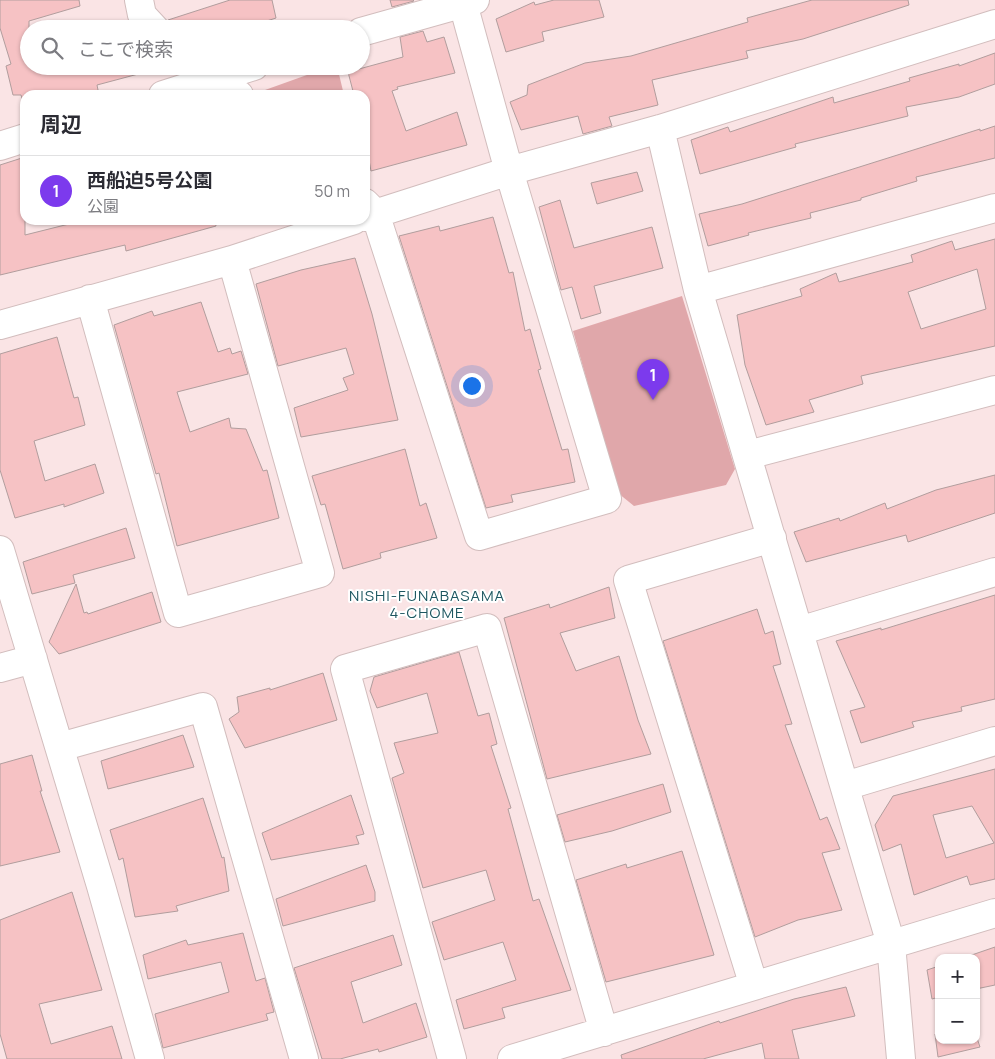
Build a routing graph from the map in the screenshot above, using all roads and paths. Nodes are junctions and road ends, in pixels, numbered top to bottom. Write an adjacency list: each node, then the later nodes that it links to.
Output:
1 (139, 0): 3 (street)
2 (467, 1): 5 (street); 13 (street)
3 (147, 20)
4 (995, 24): 10 (street)
5 (370, 29)
6 (203, 75): 8 (street)
7 (213, 75): 9 (street)
8 (173, 90)
9 (232, 90)
10 (660, 129): 13 (street); 19 (street)
11 (20, 140): 12 (street)
12 (0, 146)
13 (509, 171): 15 (street); 17 (street)
14 (995, 208): 19 (street)
15 (370, 212)
16 (331, 225): 18 (street)
17 (369, 225)
18 (232, 260): 20 (street); 20 (street)
19 (698, 290): 23 (street)
20 (90, 299): 21 (street)
21 (0, 325)
22 (995, 390): 23 (street)
23 (748, 455): 24 (street)
24 (772, 538): 27 (street); 35 (street)
25 (0, 550): 28 (street)
26 (995, 572): 27 (street)
27 (799, 631): 32 (street)
28 (33, 659): 29 (street); 31 (street)
29 (0, 668)
30 (995, 741): 32 (street)
31 (60, 747): 37 (street); 38 (street)
32 (845, 786): 34 (street)
33 (995, 914): 34 (street)
34 (891, 944): 35 (street); 41 (street)
35 (754, 986): 36 (street)
36 (604, 1032): 39 (street); 40 (street)
37 (150, 1059)
38 (304, 1059)
39 (452, 1059)
40 (512, 1059)
41 (902, 1059)

